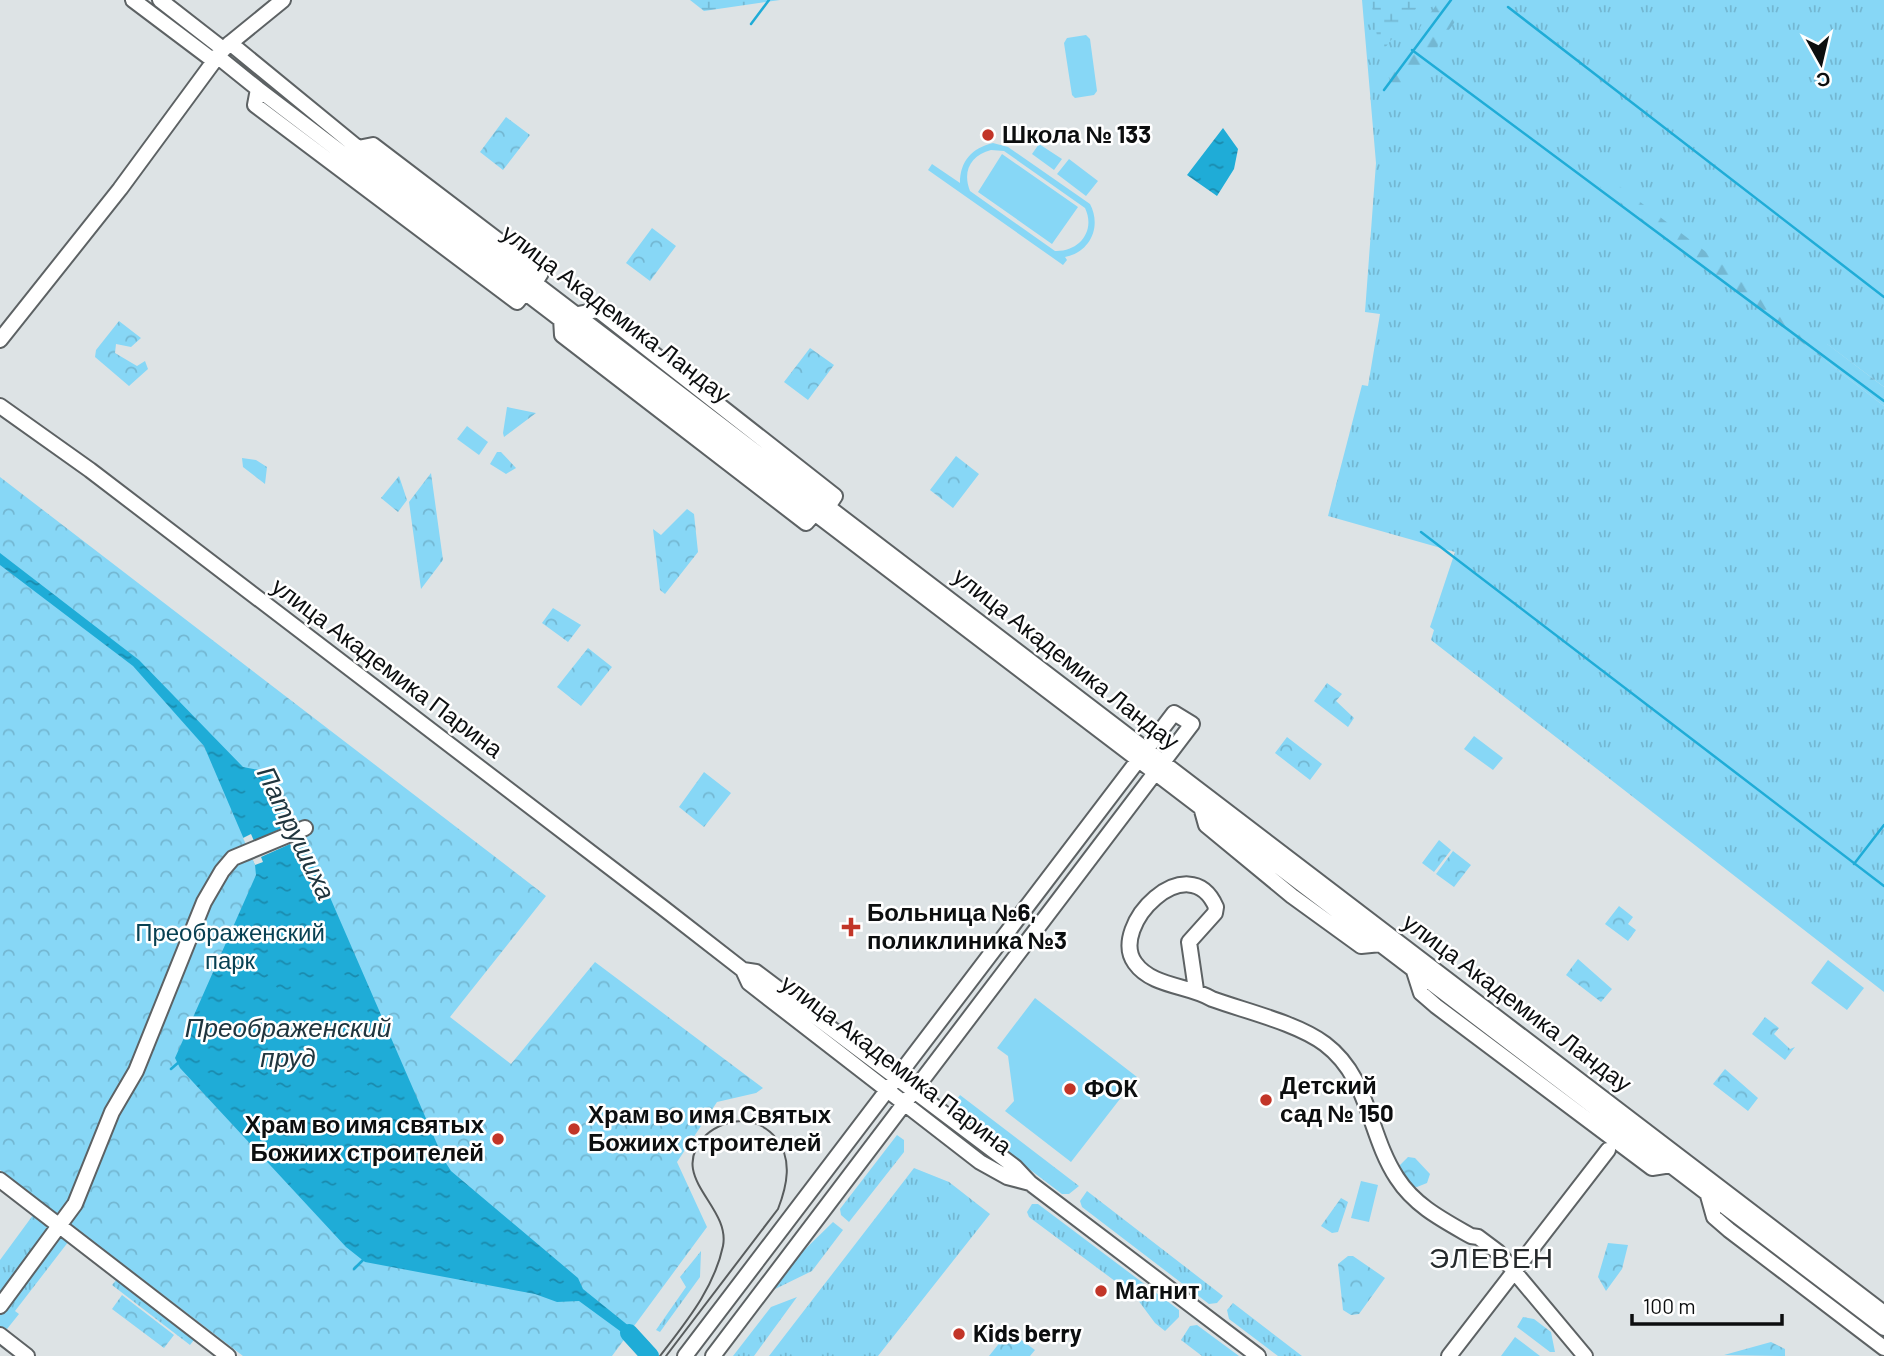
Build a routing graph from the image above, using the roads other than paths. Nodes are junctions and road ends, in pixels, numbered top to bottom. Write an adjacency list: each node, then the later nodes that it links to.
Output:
1 (133, 0): 4 (street, улица Академика Ландау)
2 (160, 0): 4 (street, улица Академика Ландау)
3 (283, 0): 4 (street)
4 (221, 52): 5 (street, улица Академика Ландау); 6 (street, улица Академика Ландау); 7 (street)
5 (358, 148): 6 (street, улица Академика Ландау); 6 (street)
6 (534, 281): 9 (street, улица Академика Ландау); 9 (street, улица Академика Ландау)
7 (0, 340)
8 (0, 406): 12 (street, улица Академика Парина)
9 (1142, 755): 10 (street, улица Академика Ландау); 10 (street); 14 (street)
10 (1159, 767): 16 (street); 21 (street, улица Академика Ландау); 25 (street, улица Академика Ландау)
11 (305, 828): 22 (street)
12 (743, 970): 14 (street, улица Академика Парина); 15 (street, улица Академика Парина)
13 (1196, 990): 13 (street); 23 (street)
14 (898, 1078): 15 (street); 16 (street, улица Академика Парина)
15 (888, 1090): 17 (street, улица Академика Парина); 31 (street)
16 (916, 1092): 17 (street); 20 (street, улица Академика Парина)
17 (906, 1104): 20 (street, улица Академика Парина); 32 (street)
18 (1608, 1150): 23 (street)
19 (0, 1180): 22 (street)
20 (1030, 1183): 33 (street, улица Академика Парина)
21 (1707, 1192): 26 (street, улица Академика Ландау); 28 (street)
22 (61, 1226): 24 (street); 30 (street)
23 (1513, 1272): 34 (street); 35 (street)
24 (0, 1306)
25 (1884, 1313)
26 (1884, 1328)
27 (0, 1335): 29 (street)
28 (1884, 1348)
29 (27, 1356)
30 (228, 1356)
31 (685, 1356)
32 (713, 1356)
33 (1258, 1356)
34 (1448, 1356)
35 (1586, 1356)

